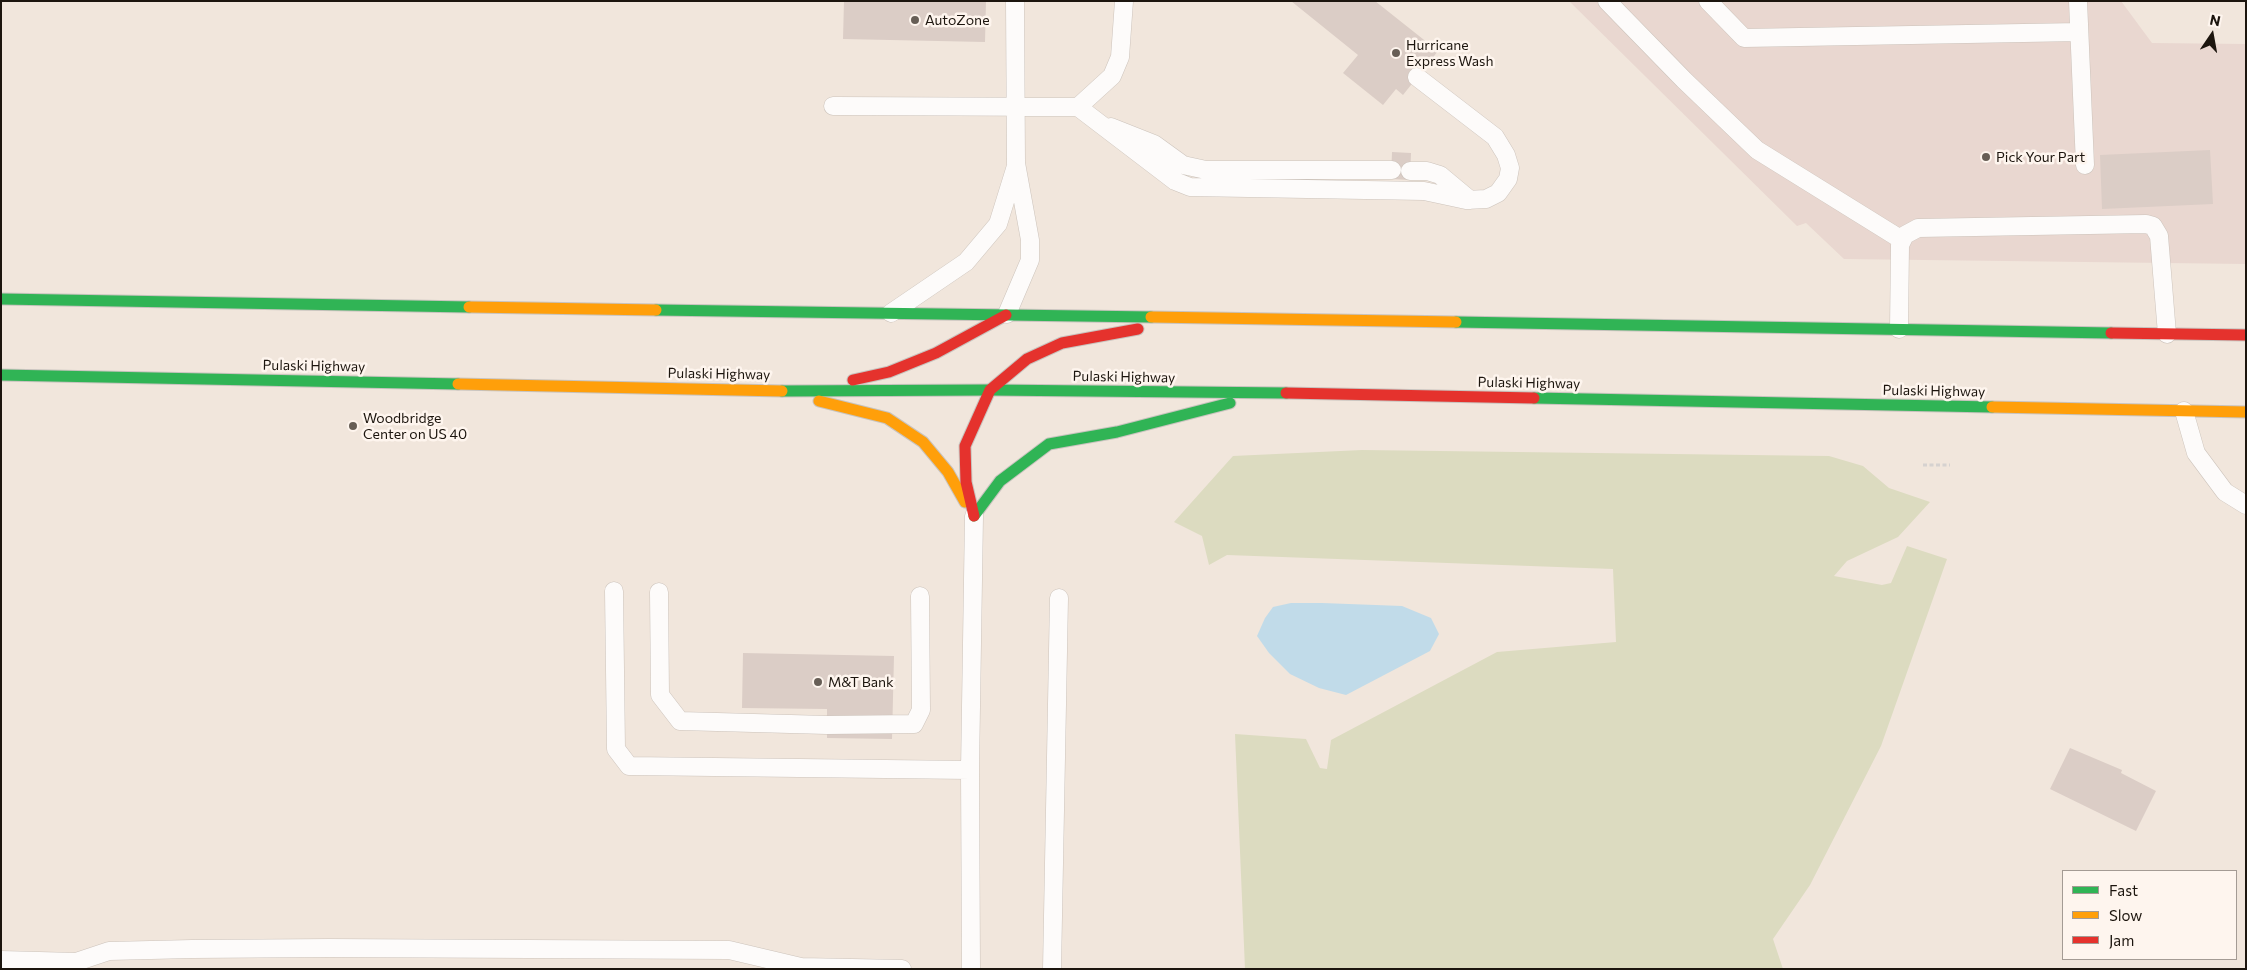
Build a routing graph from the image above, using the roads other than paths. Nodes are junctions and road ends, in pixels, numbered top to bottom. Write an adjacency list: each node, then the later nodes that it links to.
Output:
1 (1015, 1): 9 (lane)
2 (1124, 1): 10 (lane)
3 (1607, 1): 17 (lane)
4 (1708, 1): 6 (lane)
5 (2078, 1): 6 (lane)
6 (2079, 32): 13 (lane)
7 (1417, 77): 16 (lane)
8 (832, 106): 9 (lane)
9 (1016, 107): 10 (lane); 12 (lane)
10 (1078, 107): 11 (lane)
11 (1099, 124): 14 (lane); 16 (lane)
12 (1016, 163): 21 (lane); 22 (lane)
13 (2085, 165)
14 (1392, 170)
15 (1410, 171): 16 (lane)
16 (1470, 200)
17 (1902, 240): 24 (lane); 25 (lane)
18 (1, 292): 20 (highway)
19 (1, 299): 20 (highway)
20 (42, 300): 21 (highway)
21 (891, 313): 22 (highway)
22 (1007, 314): 23 (highway); 32 (highway)
23 (1191, 318): 24 (highway); 31 (highway)
24 (1899, 329): 25 (highway)
25 (2167, 334): 26 (highway)
26 (2246, 335)
27 (1, 375): 28 (highway, Pulaski Highway)
28 (42, 375): 29 (highway); 30 (highway, Pulaski Highway)
29 (1, 383)
30 (776, 390): 32 (highway, Pulaski Highway); 37 (highway)
31 (990, 390): 32 (highway, Pulaski Highway); 33 (highway, Pulaski Highway); 37 (highway)
32 (806, 391)
33 (1268, 393): 34 (highway, Pulaski Highway); 37 (highway)
34 (2184, 411): 35 (highway, Pulaski Highway); 36 (lane)
35 (2246, 412)
36 (2246, 505)
37 (974, 516): 42 (lane)
38 (614, 591): 42 (lane)
39 (659, 592): 40 (lane)
40 (920, 596)
41 (1059, 598): 46 (lane)
42 (970, 770): 45 (lane)
43 (1, 960): 44 (lane)
44 (902, 969)
45 (971, 969)
46 (1052, 969)

